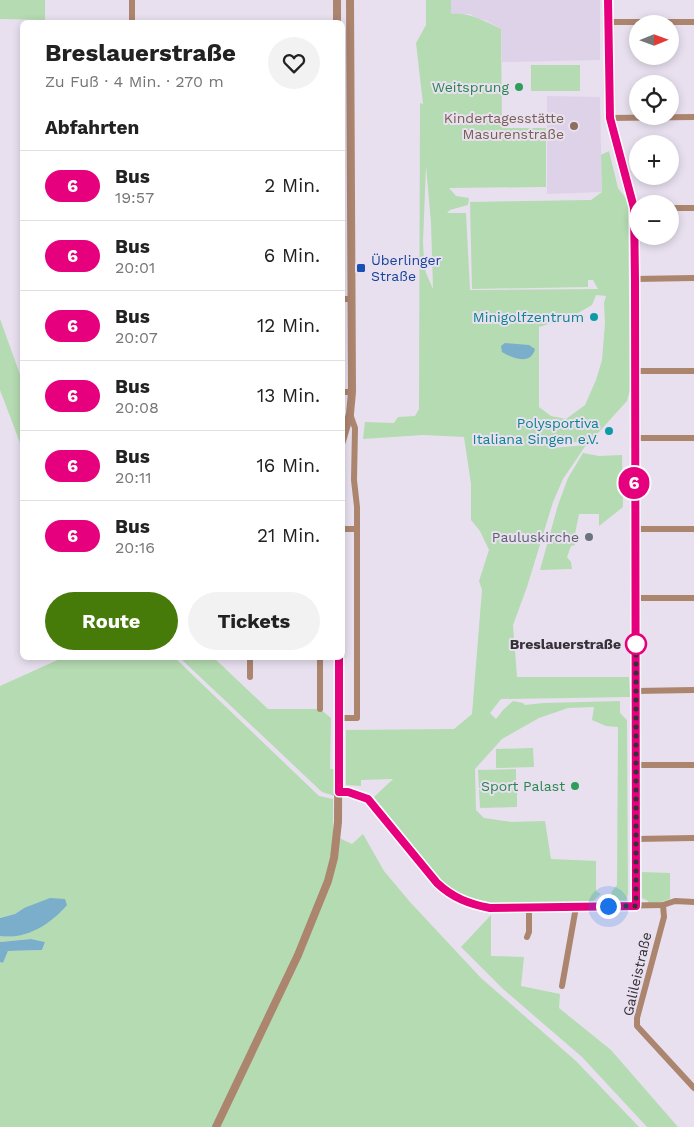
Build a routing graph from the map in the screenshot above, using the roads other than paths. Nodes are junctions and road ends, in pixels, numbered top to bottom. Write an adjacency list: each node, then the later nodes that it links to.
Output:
1 (132, 0): 5 (street)
2 (337, 0): 6 (street)
3 (350, 0): 9 (street)
4 (608, 0): 7 (street)
5 (132, 20)
6 (337, 20)
7 (608, 22): 8 (street); 11 (street)
8 (694, 22)
9 (346, 73): 12 (street)
10 (694, 117): 11 (street)
11 (610, 118): 13 (street)
12 (346, 141): 17 (street)
13 (632, 195)
14 (679, 208): 15 (street)
15 (694, 208)
16 (345, 232): 17 (street)
17 (351, 232): 22 (street)
18 (635, 245): 20 (street)
19 (694, 278): 20 (street)
20 (635, 279): 23 (street)
21 (345, 299): 22 (street)
22 (352, 299): 26 (street)
23 (635, 371): 24 (street); 29 (street)
24 (694, 371)
25 (345, 392): 26 (street)
26 (352, 392): 27 (street)
27 (350, 414): 28 (street); 32 (street)
28 (345, 431)
29 (634, 438): 30 (street); 33 (street)
30 (694, 438)
31 (345, 528): 32 (street)
32 (357, 529): 44 (street)
33 (634, 529): 34 (street); 35 (street)
34 (694, 529)
35 (635, 598): 36 (street); 41 (street)
36 (694, 598)
37 (250, 660): 40 (street)
38 (320, 660): 43 (street)
39 (339, 660): 44 (street)
40 (250, 677)
41 (636, 690): 42 (street); 45 (street)
42 (694, 690)
43 (320, 709)
44 (339, 718): 47 (street)
45 (636, 765): 46 (street); 49 (street)
46 (694, 765)
47 (339, 792): 54 (street); 58 (street)
48 (694, 838): 49 (street)
49 (636, 839): 52 (street)
50 (694, 902): 51 (street)
51 (663, 905): 52 (street); 57 (street, Galileistraße)
52 (636, 906): 53 (street)
53 (576, 907): 54 (street); 56 (street)
54 (529, 908): 55 (street)
55 (528, 937)
56 (562, 986)
57 (694, 1088)
58 (216, 1127)

